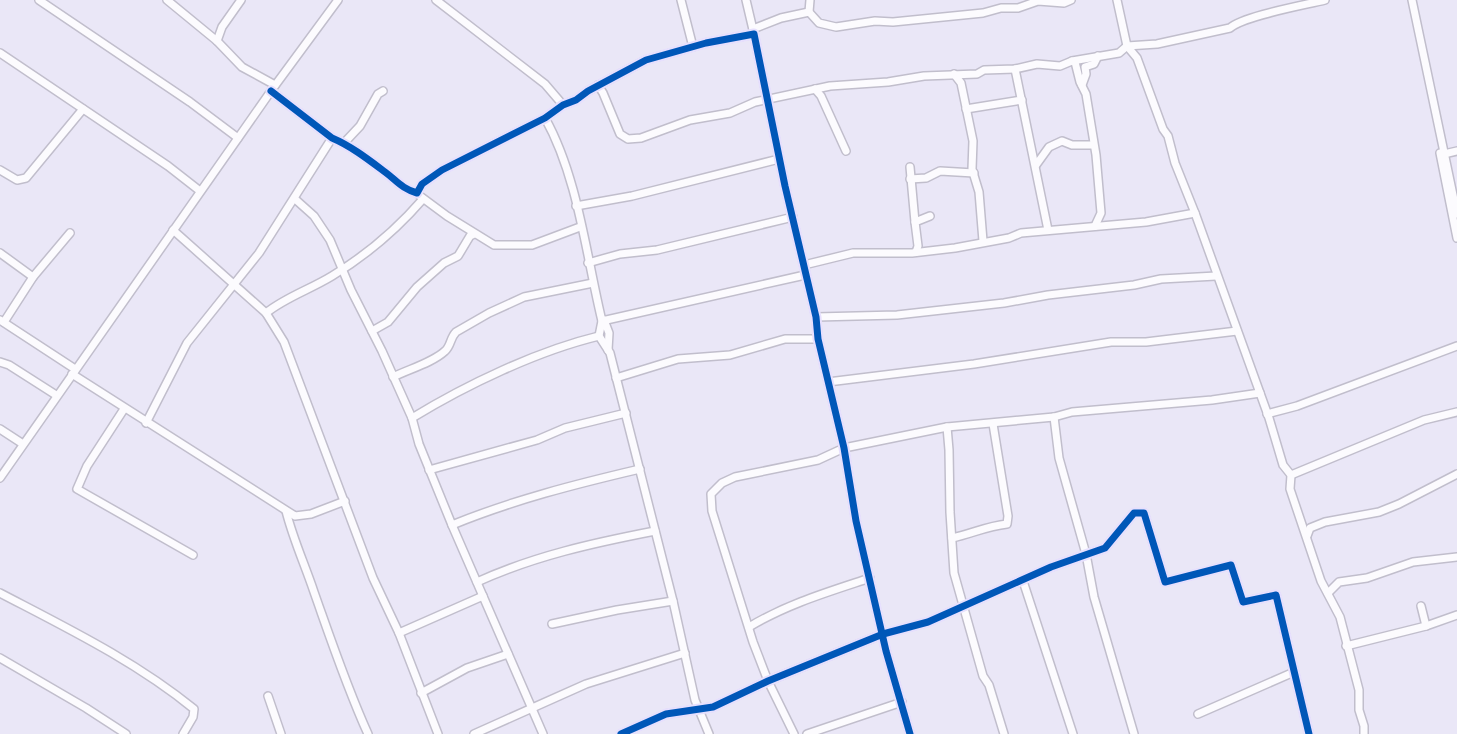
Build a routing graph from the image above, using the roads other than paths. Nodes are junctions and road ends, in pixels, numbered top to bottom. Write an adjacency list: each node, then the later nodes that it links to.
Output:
1 (38, 0): 35 (street)
2 (167, 0): 16 (street)
3 (241, 0): 16 (street)
4 (338, 0): 26 (street)
5 (436, 0): 31 (street)
6 (681, 0): 18 (street)
7 (746, 0): 15 (street)
8 (810, 0): 14 (street)
9 (1071, 0): 13 (street)
10 (1117, 0): 17 (street)
11 (1325, 0): 17 (street)
12 (1412, 0): 41 (street)
13 (1036, 1): 14 (street)
14 (809, 12): 15 (street)
15 (753, 32): 18 (street); 30 (street)
16 (217, 40): 26 (street)
17 (1127, 46): 20 (street); 52 (street)
18 (693, 47): 24 (street)
19 (0, 53): 32 (street)
20 (1098, 57): 21 (street); 25 (street)
21 (1072, 61): 22 (street); 25 (street)
22 (1015, 69): 23 (street); 29 (street)
23 (954, 74): 27 (street); 33 (street)
24 (598, 85): 30 (street); 31 (street)
25 (1081, 86): 38 (street)
26 (273, 88): 35 (street); 36 (street)
27 (814, 89): 30 (street); 39 (street)
28 (383, 91): 37 (street)
29 (1022, 100): 33 (street); 43 (street)
30 (767, 101): 42 (street)
31 (563, 104): 34 (street)
32 (83, 109): 45 (street); 48 (street)
33 (966, 109): 46 (street)
34 (545, 118): 49 (street); 51 (street)
35 (238, 138): 48 (street)
36 (332, 138): 37 (street); 50 (street)
37 (344, 143): 49 (street)
38 (1093, 145): 43 (street); 57 (street)
39 (845, 150)
40 (1457, 151): 41 (street)
41 (1442, 154): 53 (street); 63 (street)
42 (779, 159): 51 (street); 55 (street)
43 (1035, 166): 60 (street)
44 (910, 167): 47 (street)
45 (0, 170)
46 (974, 173): 47 (street); 64 (street)
47 (910, 179): 56 (street)
48 (200, 191): 59 (street)
49 (420, 196): 62 (street); 69 (street)
50 (295, 199): 69 (street); 73 (street)
51 (576, 206): 58 (street)
52 (1195, 213): 57 (street); 71 (street)
53 (1457, 214)
54 (930, 216): 56 (street)
55 (793, 217): 67 (street); 68 (street)
56 (915, 222): 65 (street)
57 (1096, 226): 60 (street)
58 (580, 228): 62 (street); 67 (street)
59 (173, 230): 73 (street); 86 (street)
60 (1048, 230): 64 (street)
61 (70, 233): 72 (street)
62 (474, 233): 79 (street)
63 (1457, 238)
64 (983, 241): 65 (street)
65 (916, 252): 68 (street)
66 (0, 253): 72 (street)
67 (588, 263): 74 (street)
68 (804, 265): 70 (street)
69 (343, 269): 75 (street); 79 (street)
70 (804, 275): 76 (street); 77 (street)
71 (1216, 275): 76 (street); 80 (street)
72 (33, 277): 78 (street)
73 (232, 283): 75 (street); 98 (street)
74 (593, 283): 77 (street); 87 (street)
75 (265, 313): 109 (street)
76 (816, 317): 82 (street)
77 (603, 320): 81 (street); 84 (street)
78 (2, 321): 86 (street)
79 (372, 331): 87 (street)
80 (1237, 331): 89 (street); 90 (street)
81 (599, 336): 84 (street); 97 (street)
82 (818, 339): 88 (street); 89 (street)
83 (1457, 347): 95 (street)
84 (608, 350): 88 (street)
85 (0, 362): 91 (street)
86 (74, 372): 91 (street); 92 (street)
87 (393, 377): 97 (street)
88 (616, 378): 93 (street)
89 (828, 382): 103 (street)
90 (1260, 393): 95 (street); 96 (street)
91 (56, 395): 102 (street)
92 (124, 409): 98 (street); 116 (street)
93 (626, 412): 104 (street); 105 (street)
94 (1457, 412): 107 (street)
95 (1268, 416): 107 (street)
96 (1054, 417): 99 (street); 115 (street)
97 (412, 418): 105 (street)
98 (146, 423): 110 (street)
99 (993, 424): 100 (street); 114 (street)
100 (947, 427): 103 (street); 114 (street)
101 (0, 429): 102 (street)
102 (23, 444): 108 (street)
103 (844, 448): 118 (street); 130 (street)
104 (640, 469): 111 (street); 112 (street)
105 (429, 470): 111 (street)
106 (1457, 474): 113 (street)
107 (1291, 475): 113 (street)
108 (0, 478)
109 (345, 501): 110 (street); 131 (street)
110 (286, 511): 148 (street)
111 (452, 525): 120 (street)
112 (655, 531): 120 (street); 124 (street)
113 (1307, 536): 122 (street)
114 (952, 538): 125 (street)
115 (1086, 554): 119 (street); 137 (street); 159 (street)
116 (193, 555)
117 (1457, 557): 122 (street)
118 (870, 578): 130 (street); 132 (street)
119 (1023, 581): 125 (street); 158 (street)
120 (477, 582): 123 (street)
121 (0, 593): 146 (street)
122 (1328, 593): 133 (street)
123 (483, 596): 131 (street); 135 (street)
124 (673, 601): 128 (street); 134 (street)
125 (963, 606): 132 (street); 157 (street)
126 (1421, 606): 129 (street)
127 (1457, 615): 129 (street)
128 (552, 624)
129 (1426, 626): 133 (street)
130 (749, 627): 138 (street)
131 (399, 633): 139 (street)
132 (883, 634): 138 (street); 141 (street)
133 (1346, 646): 161 (street)
134 (685, 653): 142 (street); 143 (street)
135 (508, 654): 139 (street); 142 (street)
136 (0, 658): 145 (street)
137 (1294, 672): 144 (street); 160 (street)
138 (768, 681): 143 (street); 154 (street)
139 (421, 693): 149 (street)
140 (268, 696): 147 (street)
141 (902, 702): 155 (street); 156 (street)
142 (530, 708): 150 (street); 151 (street)
143 (698, 708): 152 (street); 153 (street)
144 (1198, 715)
145 (127, 734)
146 (183, 734)
147 (281, 734)
148 (368, 734)
149 (438, 734)
150 (474, 734)
151 (543, 734)
152 (621, 734)
153 (709, 734)
154 (794, 734)
155 (807, 734)
156 (910, 734)
157 (1004, 734)
158 (1073, 734)
159 (1134, 734)
160 (1309, 734)
161 (1364, 734)

